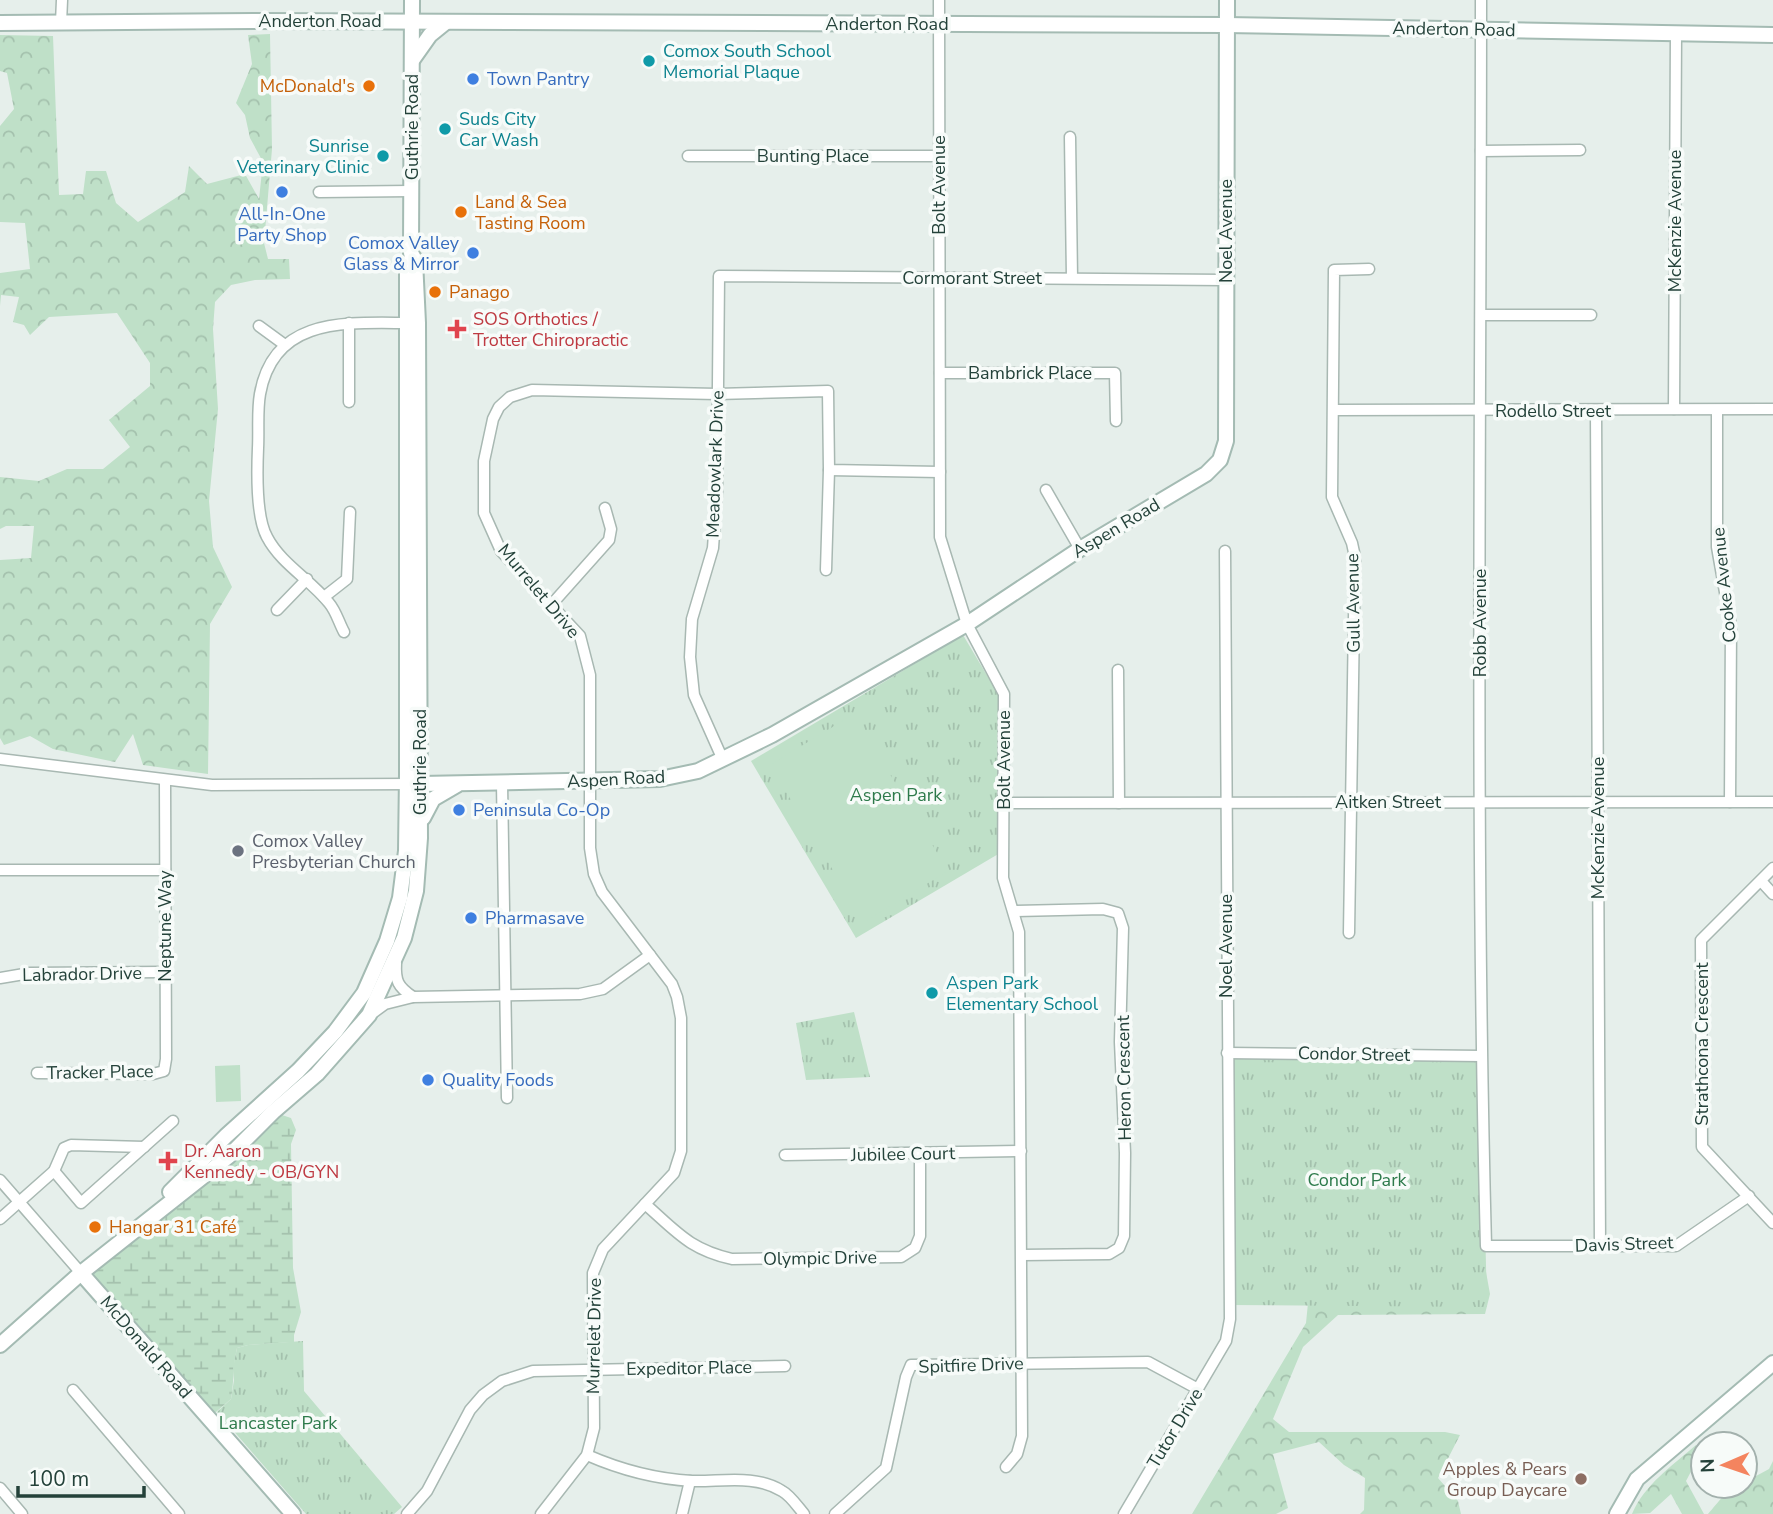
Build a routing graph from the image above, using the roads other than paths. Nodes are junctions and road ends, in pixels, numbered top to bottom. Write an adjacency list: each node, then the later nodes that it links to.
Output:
1 (62, 0): 9 (street)
2 (412, 0): 6 (main road, Guthrie Road)
3 (939, 0): 10 (street, Bolt Avenue)
4 (1227, 0): 11 (main road, Noel Avenue)
5 (1480, 0): 12 (street, Robb Avenue)
6 (412, 22): 7 (main road, Anderton Road); 9 (main road, Anderton Road); 15 (main road, Guthrie Road)
7 (446, 22): 10 (main road, Anderton Road); 15 (main road)
8 (0, 23): 9 (main road, Anderton Road)
9 (61, 23)
10 (939, 24): 11 (main road, Anderton Road); 20 (street, Bolt Avenue)
11 (1226, 25): 12 (main road, Anderton Road); 27 (main road, Noel Avenue)
12 (1480, 29): 13 (main road, Anderton Road); 18 (street, Robb Avenue)
13 (1676, 33): 14 (main road, Anderton Road); 37 (street, McKenzie Avenue)
14 (1773, 35)
15 (412, 60): 21 (main road, Guthrie Road)
16 (1070, 137): 25 (street)
17 (1580, 150): 18 (street)
18 (1480, 151): 28 (street, Robb Avenue)
19 (688, 156): 20 (street, Bunting Place)
20 (939, 156): 24 (street, Bolt Avenue)
21 (411, 191): 22 (street); 31 (main road, Guthrie Road)
22 (319, 192)
23 (1369, 268): 38 (street, Gull Avenue)
24 (939, 278): 25 (street, Cormorant Street); 26 (street, Cormorant Street); 34 (street, Bolt Avenue)
25 (1072, 278): 27 (street, Cormorant Street)
26 (716, 279): 35 (street, Meadowlark Drive)
27 (1225, 279): 44 (main road, Noel Avenue)
28 (1481, 315): 29 (street); 42 (street, Robb Avenue)
29 (1591, 315)
30 (349, 323): 31 (street); 33 (street); 36 (street)
31 (411, 323): 66 (main road, Guthrie Road)
32 (259, 326): 33 (street)
33 (285, 345): 53 (street)
34 (940, 373): 43 (street, Bambrick Place); 46 (street, Bolt Avenue)
35 (718, 394): 45 (street, Murrelet Drive); 55 (street, Murrelet Drive); 61 (street, Meadowlark Drive)
36 (349, 402)
37 (1674, 409): 39 (street, Rodello Street); 40 (street, Rodello Street)
38 (1334, 410): 42 (street, Rodello Street); 74 (street, Gull Avenue)
39 (1596, 410): 42 (street, Rodello Street); 69 (street, McKenzie Avenue)
40 (1717, 410): 41 (street, Rodello Street); 70 (street, Cooke Avenue)
41 (1773, 410)
42 (1481, 411): 67 (street, Robb Avenue)
43 (1116, 421)
44 (1220, 460): 50 (main road, Aspen Road)
45 (829, 470): 46 (street); 52 (street)
46 (940, 472): 57 (street, Bolt Avenue)
47 (1045, 490): 50 (street)
48 (605, 508): 55 (street)
49 (350, 512): 54 (street)
50 (1080, 549): 57 (main road, Aspen Road)
51 (1225, 551): 68 (street, Noel Avenue)
52 (826, 570)
53 (307, 579): 54 (street); 56 (street)
54 (324, 597): 58 (street)
55 (552, 604): 63 (street, Murrelet Drive)
56 (277, 610)
57 (967, 624): 61 (main road, Aspen Road); 72 (street, Bolt Avenue)
58 (344, 632)
59 (1118, 670): 73 (street)
60 (0, 758): 62 (street, Aspen Road)
61 (723, 761): 63 (main road, Aspen Road)
62 (165, 781): 66 (street, Aspen Road); 78 (street, Neptune Way)
63 (591, 782): 65 (main road, Aspen Road); 84 (street, Murrelet Drive)
64 (461, 783): 65 (main road, Aspen Road); 66 (main road, Aspen Road); 75 (main road)
65 (502, 783): 87 (street)
66 (414, 784): 75 (main road, Guthrie Road); 107 (main road, Guthrie Road)
67 (1480, 801): 69 (street, Aitken Street); 74 (street, Aitken Street); 91 (street, Robb Avenue)
68 (1225, 802): 73 (street, Aitken Street); 74 (street, Aitken Street); 90 (street, Noel Avenue)
69 (1597, 802): 70 (street, Aitken Street); 109 (street, McKenzie Avenue)
70 (1730, 802): 71 (street, Aitken Street)
71 (1773, 802)
72 (1003, 803): 73 (street, Aitken Street); 81 (street, Bolt Avenue)
73 (1119, 803)
74 (1352, 803): 82 (street, Gull Avenue)
75 (420, 826): 83 (main road, Guthrie Road)
76 (1773, 868): 79 (street, Strathcona Crescent)
77 (4, 870): 78 (street)
78 (165, 870): 85 (street, Neptune Way)
79 (1761, 881): 80 (street); 102 (street, Strathcona Crescent)
80 (1773, 894)
81 (1014, 911): 97 (street, Bolt Avenue); 110 (street, Heron Crescent)
82 (1349, 933)
83 (396, 955): 88 (street); 89 (main road, Guthrie Road)
84 (650, 955): 87 (street); 104 (street, Murrelet Drive)
85 (164, 972): 86 (street, Labrador Drive); 92 (street, Neptune Way)
86 (0, 978)
87 (506, 996): 88 (street); 94 (street)
88 (413, 997): 89 (street)
89 (369, 1015): 107 (main road, Guthrie Road)
90 (1227, 1053): 91 (street, Condor Street); 112 (street, Noel Avenue)
91 (1481, 1056): 108 (street, Robb Avenue)
92 (164, 1071): 93 (street, Tracker Place)
93 (37, 1073)
94 (507, 1098)
95 (173, 1121): 96 (street)
96 (144, 1147): 100 (street); 100 (street)
97 (1021, 1151): 98 (street, Jubilee Court); 110 (street, Bolt Avenue)
98 (920, 1154): 99 (street, Jubilee Court); 104 (street, Olympic Drive)
99 (785, 1155)
100 (54, 1171): 103 (street)
101 (0, 1180): 103 (street, McDonald Road)
102 (1749, 1196): 106 (street, Strathcona Crescent); 109 (street, Davis Street)
103 (19, 1203): 105 (street); 111 (street, McDonald Road)
104 (645, 1204): 117 (street, Murrelet Drive)
105 (0, 1219)
106 (1773, 1223)
107 (124, 1238): 111 (main road, Guthrie Road)
108 (1486, 1246): 109 (street, Davis Street)
109 (1600, 1246)
110 (1022, 1255): 114 (street, Bolt Avenue)
111 (81, 1273): 113 (main road, Guthrie Road); 126 (main road, McDonald Road)
112 (1226, 1341): 118 (street, Tutor Drive)
113 (0, 1345)
114 (1022, 1363): 118 (street, Spitfire Drive); 121 (street, Bolt Avenue); 131 (street, Spitfire Drive)
115 (1773, 1363): 133 (main road)
116 (785, 1366): 117 (street, Expeditor Place)
117 (593, 1369): 120 (street, Murrelet Drive); 127 (street, Expeditor Place)
118 (1198, 1389): 132 (street, Tutor Drive)
119 (73, 1390): 125 (street)
120 (587, 1455): 122 (street); 128 (street)
121 (1006, 1467)
122 (690, 1481): 129 (street); 130 (street)
123 (0, 1488): 124 (street)
124 (22, 1514)
125 (179, 1514)
126 (293, 1514)
127 (407, 1514)
128 (541, 1514)
129 (682, 1514)
130 (804, 1514)
131 (835, 1514)
132 (1124, 1514)
133 (1617, 1514)

